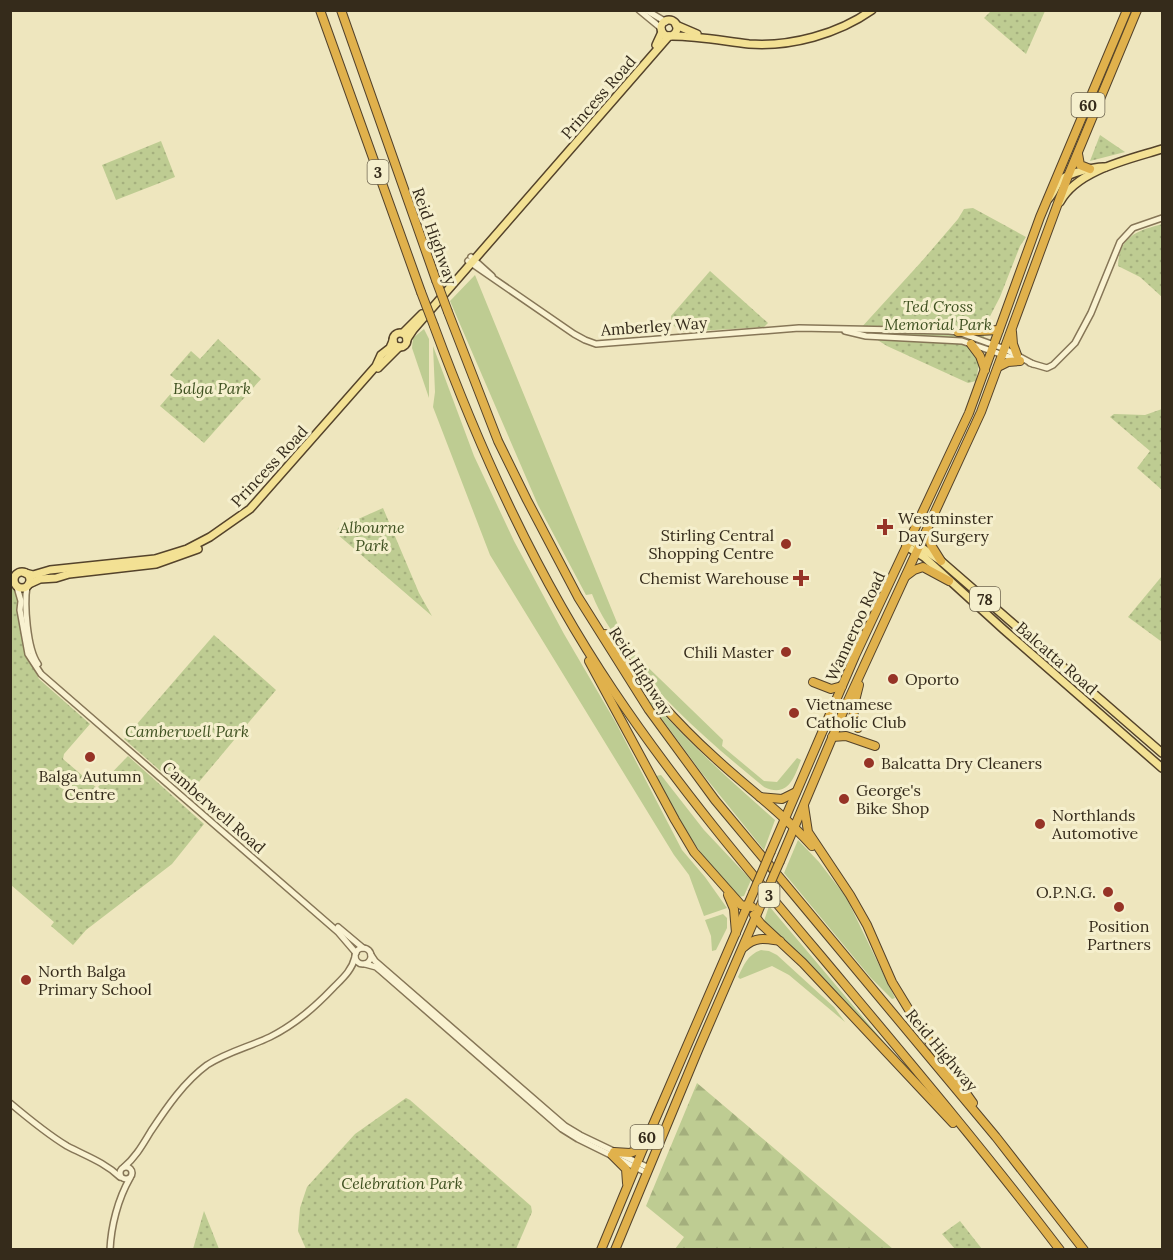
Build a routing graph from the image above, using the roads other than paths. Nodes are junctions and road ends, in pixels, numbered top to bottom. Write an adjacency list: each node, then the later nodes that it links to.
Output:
1 (320, 10): 44 (highway, Reid Highway / 3, bridge)
2 (341, 10): 43 (highway, Reid Highway / 3, bridge)
3 (639, 10): 10 (street)
4 (646, 10): 8 (street)
5 (872, 10): 11 (main road)
6 (1127, 10): 17 (highway, Wanneroo Road / 60)
7 (1137, 10): 13 (highway, Wanneroo Road / 60)
8 (666, 22): 9 (main road); 10 (main road)
9 (676, 25): 10 (main road); 11 (main road)
10 (666, 33): 11 (main road); 20 (main road, Princess Road)
11 (711, 39)
12 (1162, 149): 14 (main road)
13 (1077, 153): 15 (highway); 16 (highway, Wanneroo Road / 60)
14 (1105, 167): 15 (main road); 18 (main road)
15 (1090, 169): 16 (main road)
16 (1068, 176): 17 (main road); 18 (highway, Wanneroo Road / 60)
17 (1048, 198): 22 (highway, Wanneroo Road / 60)
18 (1055, 213): 23 (highway, Wanneroo Road / 60)
19 (1162, 218): 30 (street)
20 (471, 260): 21 (street, Amberley Way); 25 (main road, Princess Road)
21 (837, 329): 24 (street, Amberley Way); 27 (street, Amberley Way)
22 (999, 330): 24 (highway); 28 (highway, Wanneroo Road / 60)
23 (1012, 330): 29 (highway, Wanneroo Road / 60); 30 (highway)
24 (958, 332): 28 (street, Amberley Way)
25 (405, 336): 26 (main road); 26 (main road)
26 (396, 344): 37 (main road, Princess Road); 41 (main road, Princess Road)
27 (971, 344): 28 (street, Amberley Way); 32 (highway)
28 (993, 349): 29 (street); 32 (highway, Wanneroo Road / 60)
29 (1004, 352): 30 (street); 31 (highway, Wanneroo Road / 60)
30 (1019, 358): 31 (highway)
31 (998, 367): 33 (highway, Wanneroo Road / 60)
32 (985, 370): 34 (highway, Wanneroo Road / 60)
33 (926, 532): 35 (highway, Wanneroo Road / 60); 36 (highway)
34 (908, 542): 35 (main road, Balcatta Road / 78); 47 (highway, Wanneroo Road / 60)
35 (918, 548): 36 (main road, Balcatta Road / 78); 39 (highway, Wanneroo Road / 60); 40 (main road, Balcatta Road / 78)
36 (940, 561): 51 (main road, Balcatta Road / 78)
37 (25, 573): 38 (main road); 41 (main road)
38 (13, 577): 42 (main road)
39 (905, 577): 40 (highway); 45 (highway, Wanneroo Road / 60)
40 (950, 581): 52 (main road, Balcatta Road / 78)
41 (28, 585): 42 (main road); 65 (street, Camberwell Road)
42 (14, 586): 67 (street, Camberwell Road)
43 (578, 597): 54 (highway); 72 (highway, Reid Highway / 3)
44 (571, 625): 59 (highway); 74 (highway, Reid Highway / 3)
45 (862, 672): 48 (highway); 49 (highway, Wanneroo Road / 60)
46 (813, 682): 47 (highway)
47 (842, 686): 53 (highway, Wanneroo Road / 60)
48 (858, 728)
49 (832, 737): 50 (highway); 55 (highway, Wanneroo Road / 60)
50 (875, 746)
51 (1162, 753)
52 (1162, 768)
53 (796, 792): 54 (highway); 56 (highway, Wanneroo Road / 60)
54 (759, 796): 56 (highway)
55 (804, 805): 57 (highway, Wanneroo Road / 60); 58 (highway)
56 (785, 819): 57 (highway); 61 (highway, Wanneroo Road / 60, bridge)
57 (794, 828): 58 (highway); 60 (highway, Wanneroo Road / 60, bridge)
58 (837, 875): 72 (highway)
59 (724, 888): 61 (highway); 63 (highway)
60 (763, 899): 61 (highway); 62 (highway, Wanneroo Road / 60)
61 (751, 902): 62 (highway); 63 (highway, Wanneroo Road / 60)
62 (756, 918): 64 (highway); 66 (highway, Wanneroo Road / 60)
63 (736, 935): 73 (highway, Wanneroo Road / 60)
64 (781, 942): 66 (highway); 74 (highway)
65 (363, 948): 67 (street); 68 (street)
66 (743, 948): 81 (highway, Wanneroo Road / 60)
67 (355, 955): 69 (street); 70 (street)
68 (371, 955): 69 (street); 75 (street)
69 (364, 964): 70 (street); 75 (street)
70 (348, 972): 76 (street)
71 (10, 1103): 78 (street)
72 (996, 1137): 90 (highway, Reid Highway / 3)
73 (643, 1148): 75 (highway); 77 (highway, Wanneroo Road / 60)
74 (984, 1153): 89 (highway, Reid Highway / 3)
75 (613, 1154): 77 (street); 84 (highway)
76 (133, 1159): 79 (street); 80 (street)
77 (636, 1165): 81 (street); 84 (highway, Wanneroo Road / 60)
78 (107, 1166): 79 (street); 82 (street)
79 (123, 1167): 80 (street); 82 (street)
80 (131, 1170): 83 (street)
81 (648, 1170): 88 (highway, Wanneroo Road / 60)
82 (121, 1177): 83 (street); 85 (street)
83 (130, 1178): 85 (street)
84 (628, 1185): 87 (highway, Wanneroo Road / 60)
85 (123, 1190): 86 (street)
86 (110, 1250)
87 (601, 1250)
88 (615, 1250)
89 (1060, 1250)
90 (1084, 1250)

